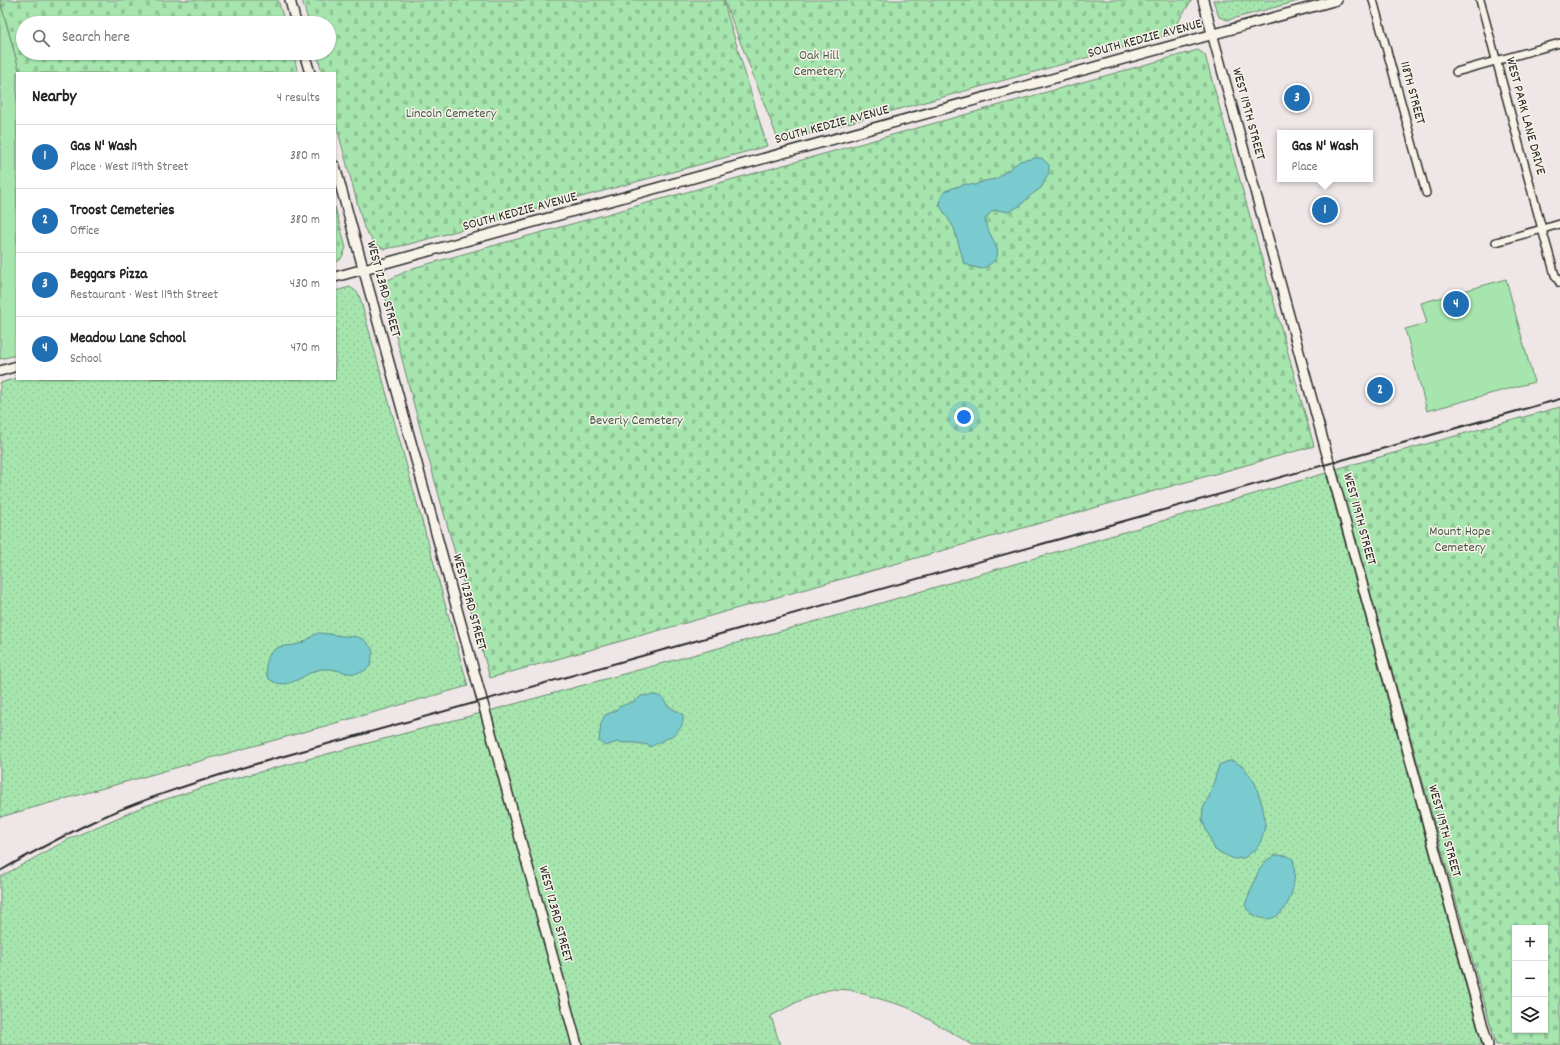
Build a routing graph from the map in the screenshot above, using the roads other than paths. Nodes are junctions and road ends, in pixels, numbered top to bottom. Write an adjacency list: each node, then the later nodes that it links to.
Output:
1 (290, 0): 6 (street)
2 (1203, 0): 7 (street, WEST 119TH STREET)
3 (1337, 0): 7 (street, SOUTH KEDZIE AVENUE)
4 (1373, 0): 14 (street, 118TH STREET)
5 (1480, 0): 10 (street, WEST PARK LANE DRIVE)
6 (294, 16)
7 (1212, 35): 18 (street, SOUTH KEDZIE AVENUE); 24 (street, WEST 119TH STREET)
8 (1560, 43): 10 (street)
9 (306, 60): 11 (street)
10 (1496, 60): 12 (street); 16 (street, WEST PARK LANE DRIVE)
11 (310, 72)
12 (1456, 72)
13 (336, 170): 18 (street, WEST 123RD STREET)
14 (1426, 193)
15 (1560, 224): 16 (street)
16 (1542, 230): 17 (street); 20 (street, WEST PARK LANE DRIVE)
17 (1496, 242)
18 (363, 269): 19 (street, SOUTH KEDZIE AVENUE); 23 (street, WEST 123RD STREET)
19 (336, 277)
20 (1560, 283)
21 (16, 366): 22 (street)
22 (0, 371)
23 (577, 1045)
24 (1488, 1045)

